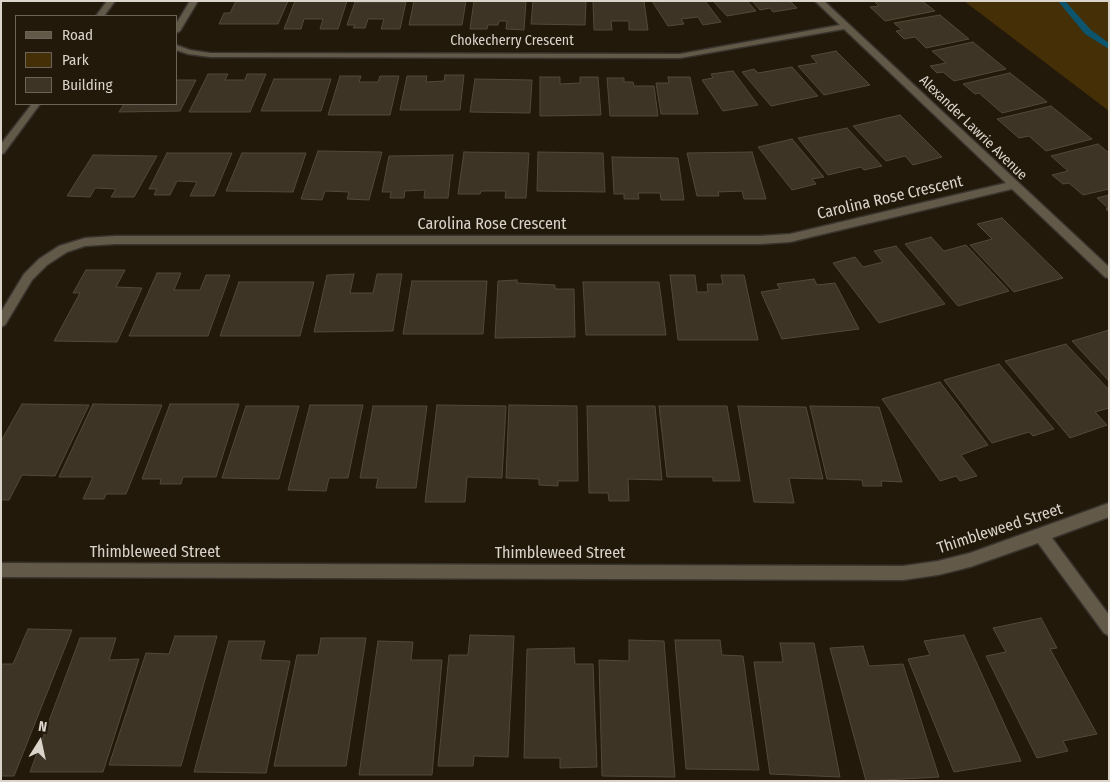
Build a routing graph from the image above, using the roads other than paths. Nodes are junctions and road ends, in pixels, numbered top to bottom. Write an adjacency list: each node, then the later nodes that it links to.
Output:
1 (111, 1): 4 (street)
2 (194, 1): 6 (street)
3 (819, 1): 5 (street, Alexander Lawrie Avenue)
4 (101, 15)
5 (846, 26): 7 (street, Chokecherry Crescent); 10 (street, Alexander Lawrie Avenue)
6 (178, 28)
7 (178, 48)
8 (35, 105): 9 (street)
9 (1, 151)
10 (1013, 185): 11 (street, Alexander Lawrie Avenue); 12 (street, Carolina Rose Crescent)
11 (1109, 274)
12 (1, 322)
13 (1109, 510): 14 (street, Thimbleweed Street)
14 (1041, 535): 15 (street, Thimbleweed Street); 16 (street)
15 (1, 570)
16 (1109, 628)

